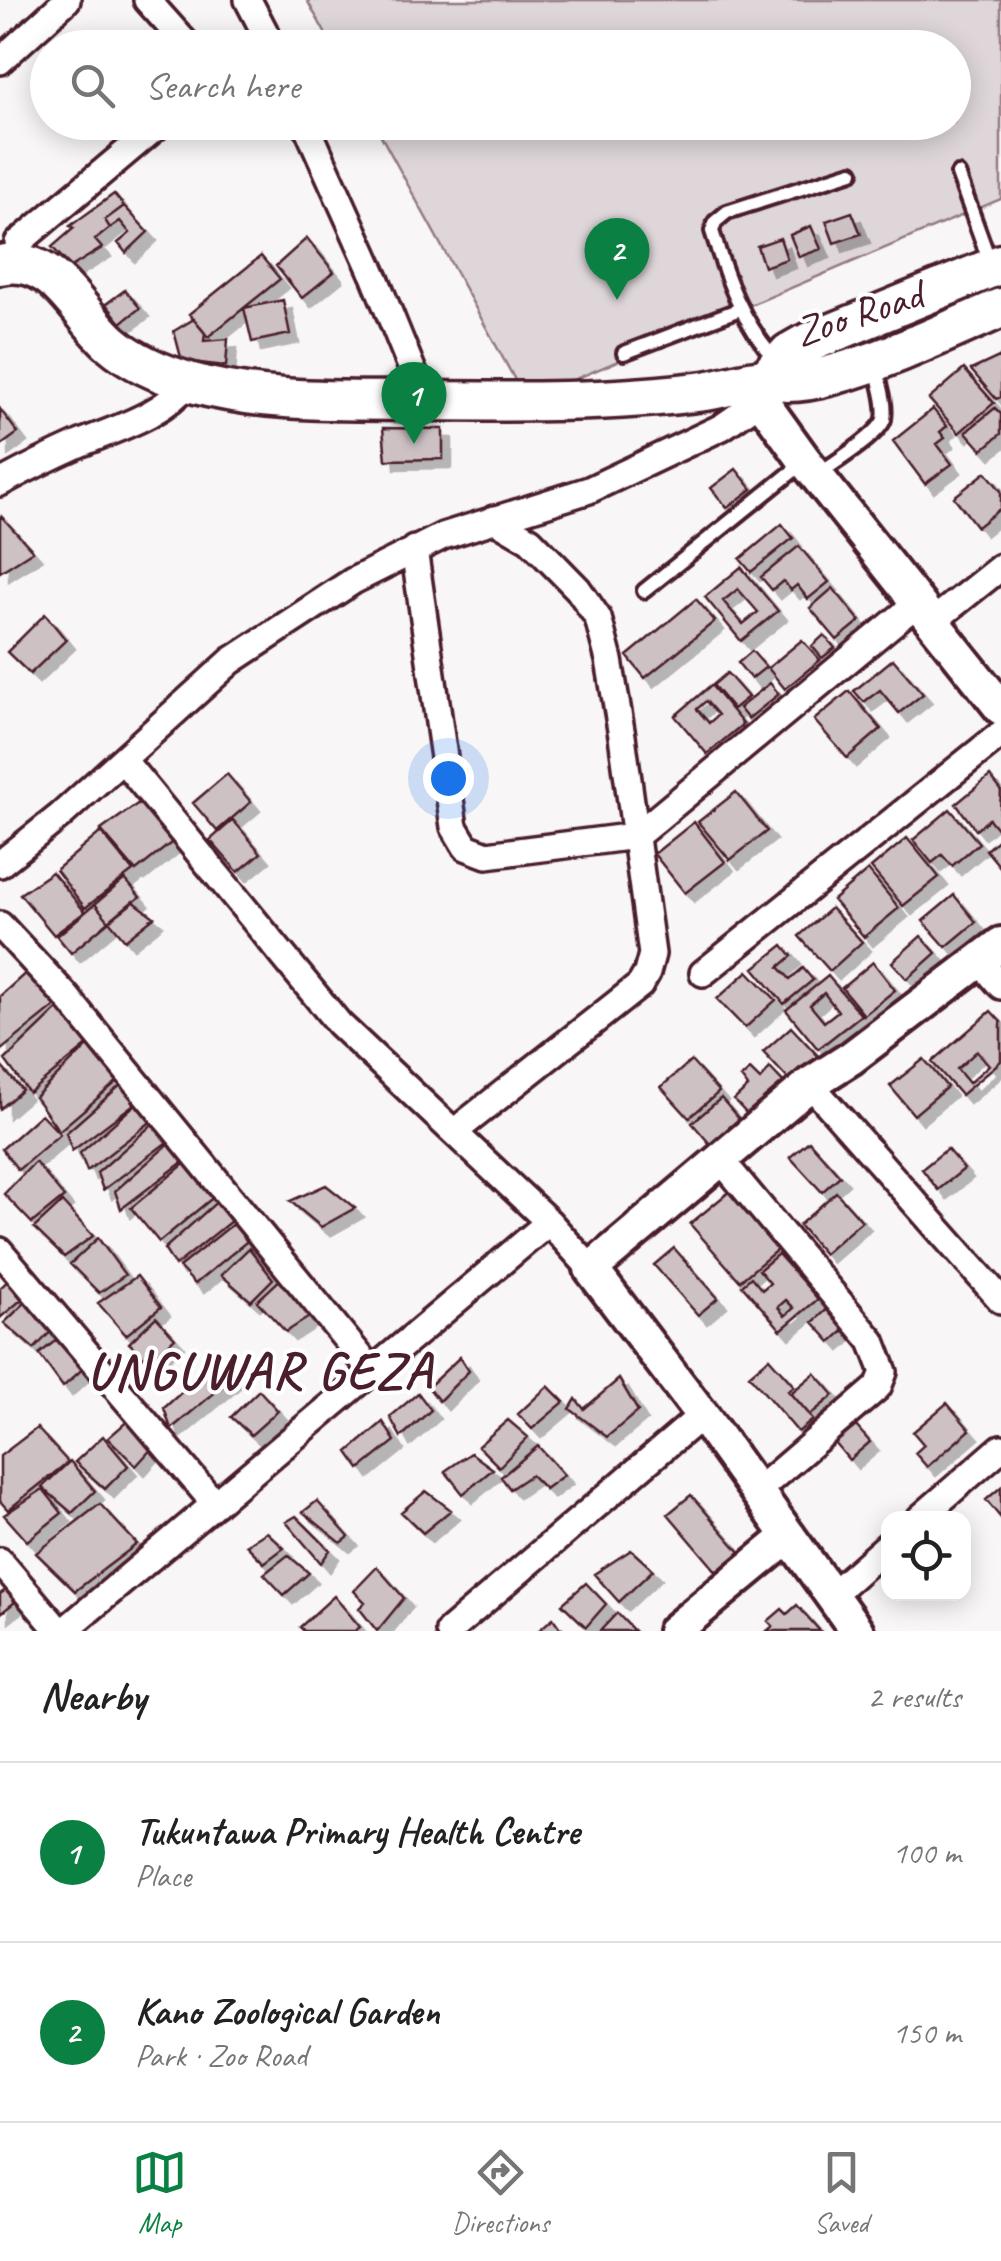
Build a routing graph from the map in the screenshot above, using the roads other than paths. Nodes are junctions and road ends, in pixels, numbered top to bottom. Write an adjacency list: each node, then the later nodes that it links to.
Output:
1 (66, 0): 4 (street)
2 (147, 0): 5 (street)
3 (248, 0): 6 (street)
4 (34, 30)
5 (174, 30)
6 (260, 30)
7 (30, 33): 8 (street)
8 (0, 61)
9 (140, 140): 13 (street)
10 (314, 140): 21 (street)
11 (852, 172): 16 (lane)
12 (958, 174): 14 (lane)
13 (9, 249): 20 (main road)
14 (996, 265): 19 (main road, Zoo Road)
15 (1001, 308): 18 (main road, Zoo Road)
16 (740, 309): 17 (lane); 19 (lane)
17 (624, 353)
18 (875, 360): 19 (main road, Zoo Road); 22 (lane)
19 (764, 381): 21 (main road); 22 (street); 24 (street)
20 (189, 382): 21 (main road); 23 (street)
21 (425, 401)
22 (810, 469): 27 (lane); 28 (street)
23 (0, 483)
24 (494, 519): 25 (street); 32 (street)
25 (414, 549): 31 (street); 32 (street)
26 (1001, 567): 28 (street)
27 (644, 591)
28 (924, 613): 29 (street); 32 (street)
29 (1001, 708)
30 (1001, 734): 36 (street)
31 (123, 760): 33 (street); 39 (street)
32 (636, 836): 39 (street)
33 (0, 864)
34 (0, 925): 45 (street)
35 (990, 952): 37 (street); 38 (street)
36 (703, 974)
37 (1001, 986)
38 (810, 1084): 40 (street); 44 (street)
39 (454, 1132): 41 (street)
40 (721, 1160): 43 (street); 48 (street)
41 (549, 1222): 43 (street); 45 (street)
42 (0, 1251): 49 (street)
43 (591, 1269): 46 (street)
44 (1001, 1300)
45 (372, 1372): 49 (street)
46 (702, 1415): 48 (street); 56 (street)
47 (1001, 1448): 50 (street)
48 (756, 1490): 51 (street)
49 (215, 1504): 55 (street)
50 (928, 1511)
51 (789, 1536): 54 (street); 57 (street)
52 (881, 1551): 54 (street)
53 (0, 1560): 55 (street)
54 (831, 1595): 58 (street)
55 (62, 1631)
56 (449, 1631)
57 (674, 1631)
58 (857, 1631)

